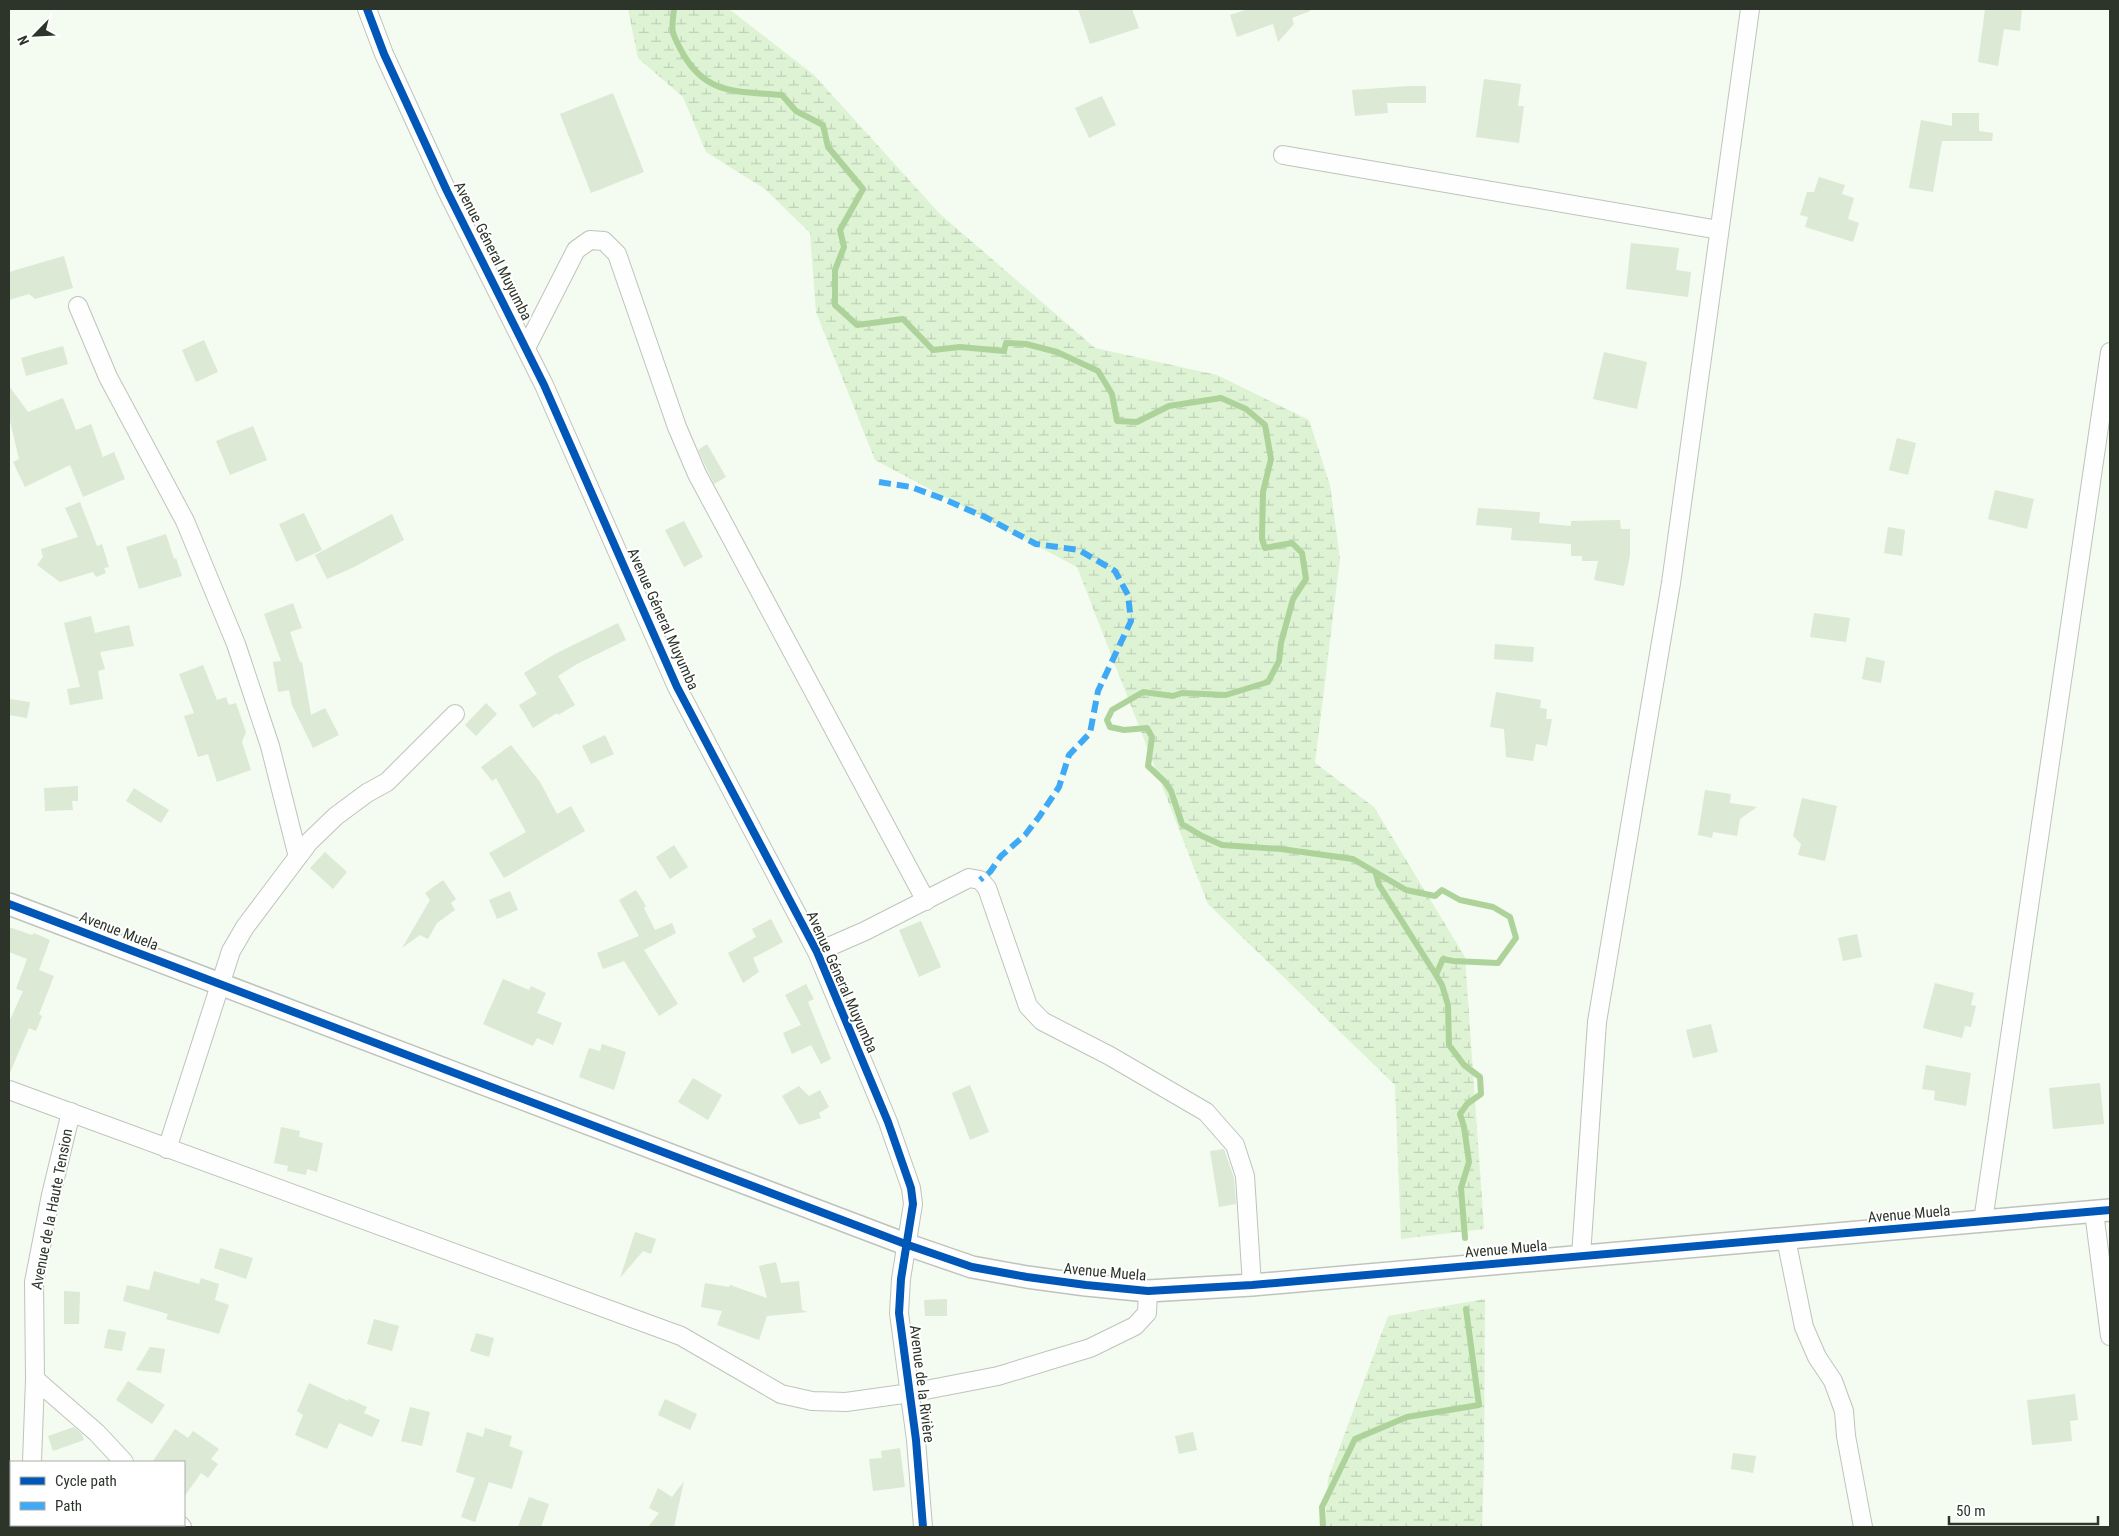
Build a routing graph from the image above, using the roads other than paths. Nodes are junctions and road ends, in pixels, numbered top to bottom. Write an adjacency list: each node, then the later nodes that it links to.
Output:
1 (367, 9): 6 (street, Avenue Géneral Muyumba)
2 (1750, 9): 4 (street)
3 (1282, 155): 4 (street)
4 (1719, 230): 21 (street)
5 (78, 306): 9 (street)
6 (526, 348): 10 (street); 12 (street, Avenue Géneral Muyumba)
7 (2110, 352): 18 (street)
8 (455, 714): 9 (street)
9 (298, 857): 13 (street)
10 (926, 901): 12 (street); 22 (street)
11 (9, 904): 13 (street, Avenue Muela)
12 (817, 952): 20 (street, Avenue Géneral Muyumba)
13 (219, 984): 16 (street); 20 (street, Avenue Muela)
14 (9, 1090): 15 (street)
15 (71, 1112): 16 (street, Avenue de la Haute Tension); 25 (street, Avenue de la Haute Tension)
16 (167, 1149): 26 (street, Avenue de la Haute Tension)
17 (2102, 1211): 18 (street, Avenue Muela); 24 (street)
18 (1983, 1221): 19 (street, Avenue Muela)
19 (1786, 1239): 21 (street, Avenue Muela); 30 (street)
20 (908, 1245): 23 (street, Avenue Muela); 26 (street, Avenue de la Rivière)
21 (1581, 1256): 22 (street, Avenue Muela)
22 (1252, 1285): 23 (street, Avenue Muela)
23 (1148, 1291): 26 (street, Avenue de la Haute Tension)
24 (2110, 1336)
25 (35, 1379): 27 (street, Avenue de la Haute Tension); 28 (street)
26 (910, 1393): 29 (street, Avenue de la Rivière)
27 (32, 1461)
28 (123, 1461)
29 (923, 1527)
30 (1863, 1527)

